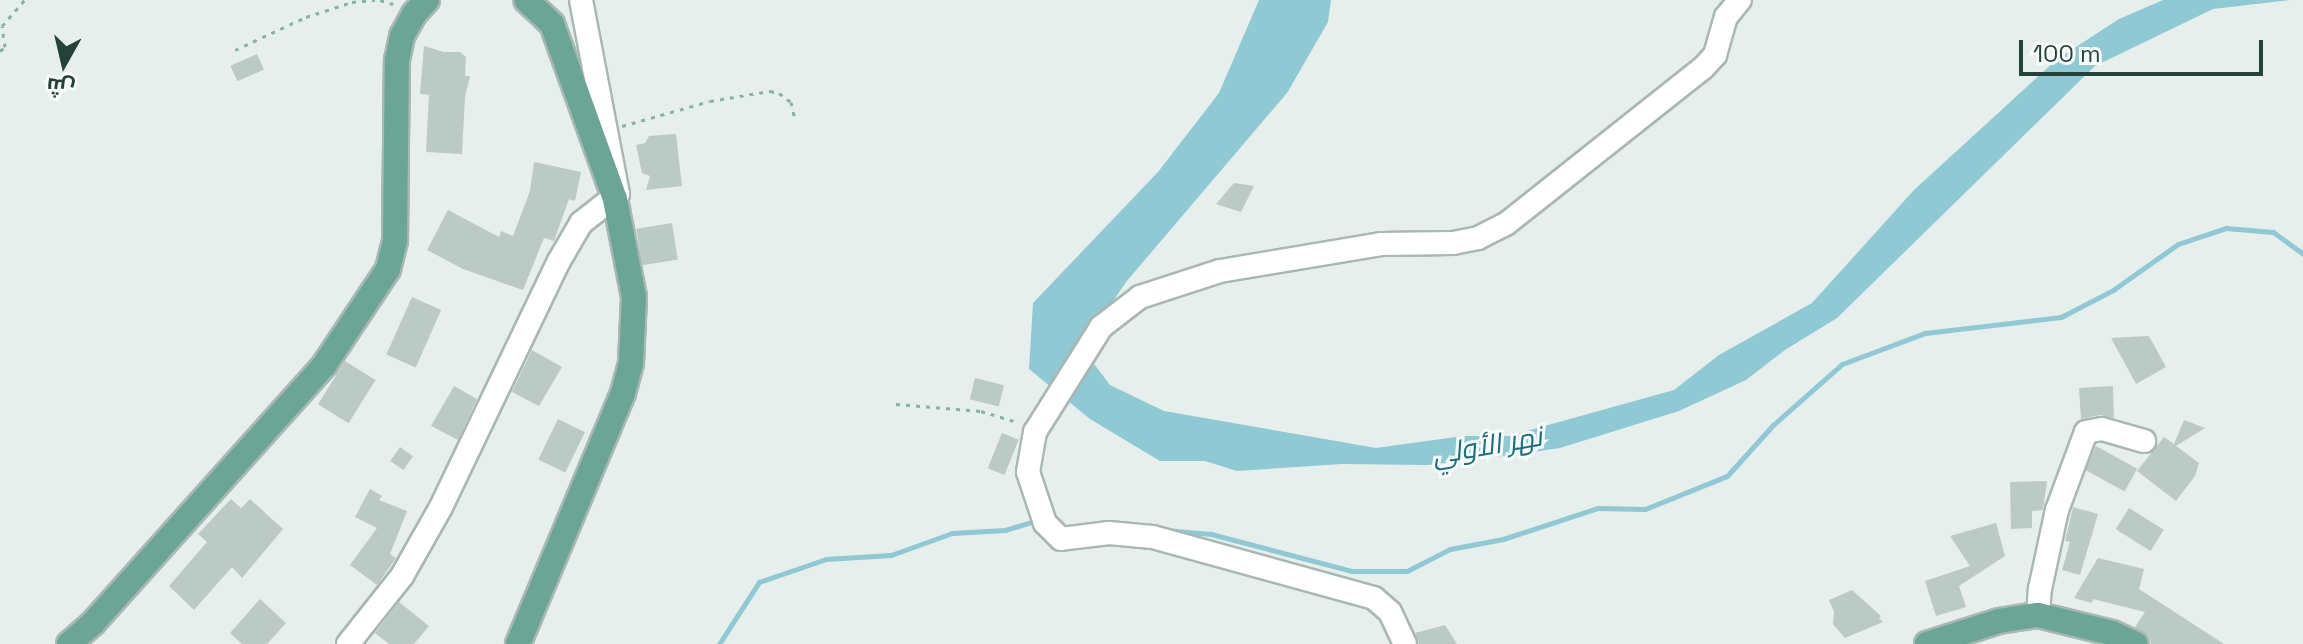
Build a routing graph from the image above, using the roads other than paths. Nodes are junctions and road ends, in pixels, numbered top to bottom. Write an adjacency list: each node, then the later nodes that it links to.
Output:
1 (427, 0): 8 (main road)
2 (526, 0): 5 (main road)
3 (581, 0): 5 (street)
4 (1740, 0): 11 (street)
5 (615, 199): 9 (street); 10 (main road)
6 (2144, 441): 7 (street)
7 (2038, 615): 12 (main road); 13 (main road)
8 (69, 644)
9 (348, 644)
10 (518, 644)
11 (1405, 644)
12 (1927, 644)
13 (2136, 644)

